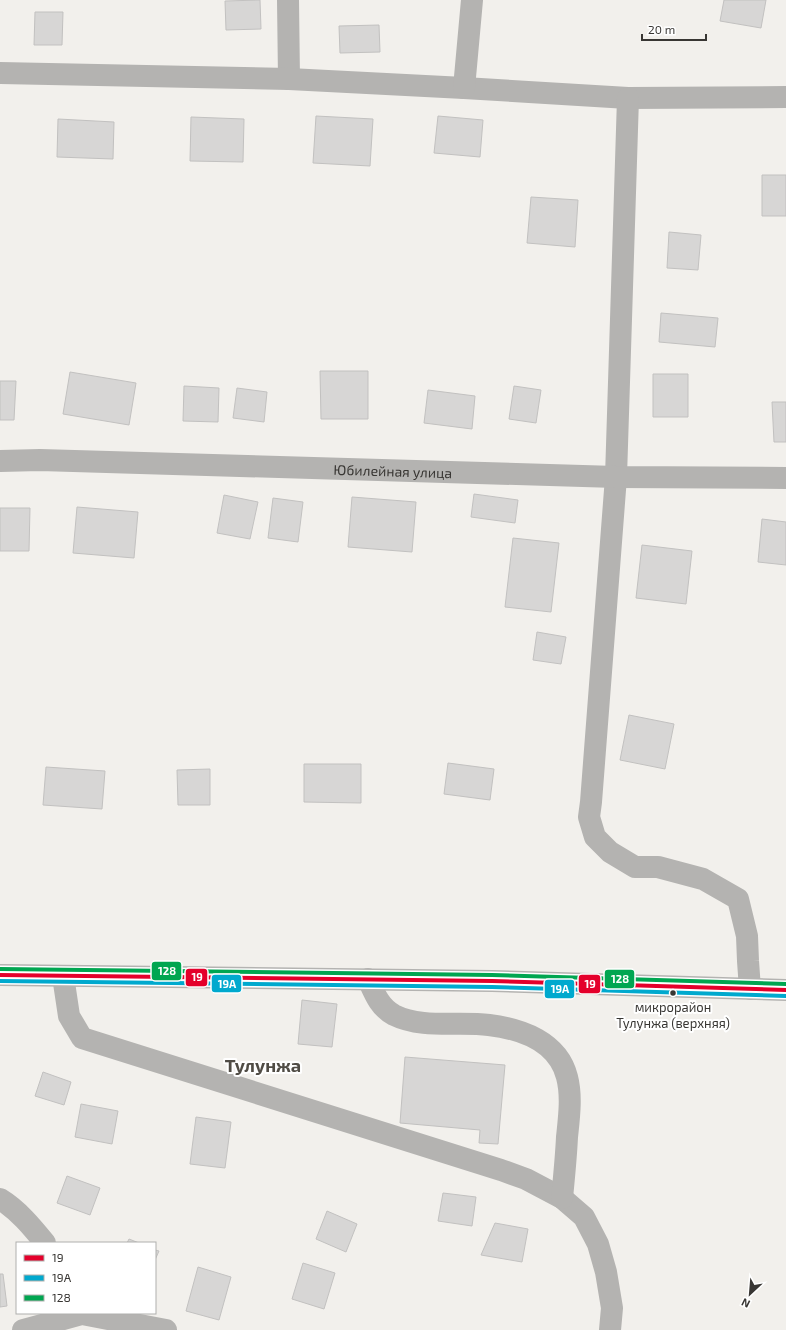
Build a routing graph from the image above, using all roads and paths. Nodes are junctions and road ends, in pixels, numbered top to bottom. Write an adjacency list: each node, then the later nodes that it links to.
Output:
1 (288, 0): 4 (street)
2 (472, 0): 5 (street)
3 (0, 73): 4 (street)
4 (289, 79): 5 (street)
5 (464, 88): 7 (street)
6 (786, 97): 7 (street)
7 (628, 98): 9 (street)
8 (0, 461): 9 (street, Юбилейная улица)
9 (616, 477): 10 (street, Юбилейная улица); 14 (street)
10 (786, 478)
11 (0, 975): 12 (street)
12 (63, 976): 13 (street); 16 (street)
13 (368, 979): 14 (street); 16 (street)
14 (750, 989): 15 (street)
15 (786, 990)
16 (562, 1198): 22 (street)
17 (0, 1199): 18 (street)
18 (44, 1242)
19 (81, 1314): 20 (street); 21 (street)
20 (23, 1330)
21 (166, 1330)
22 (610, 1330)

